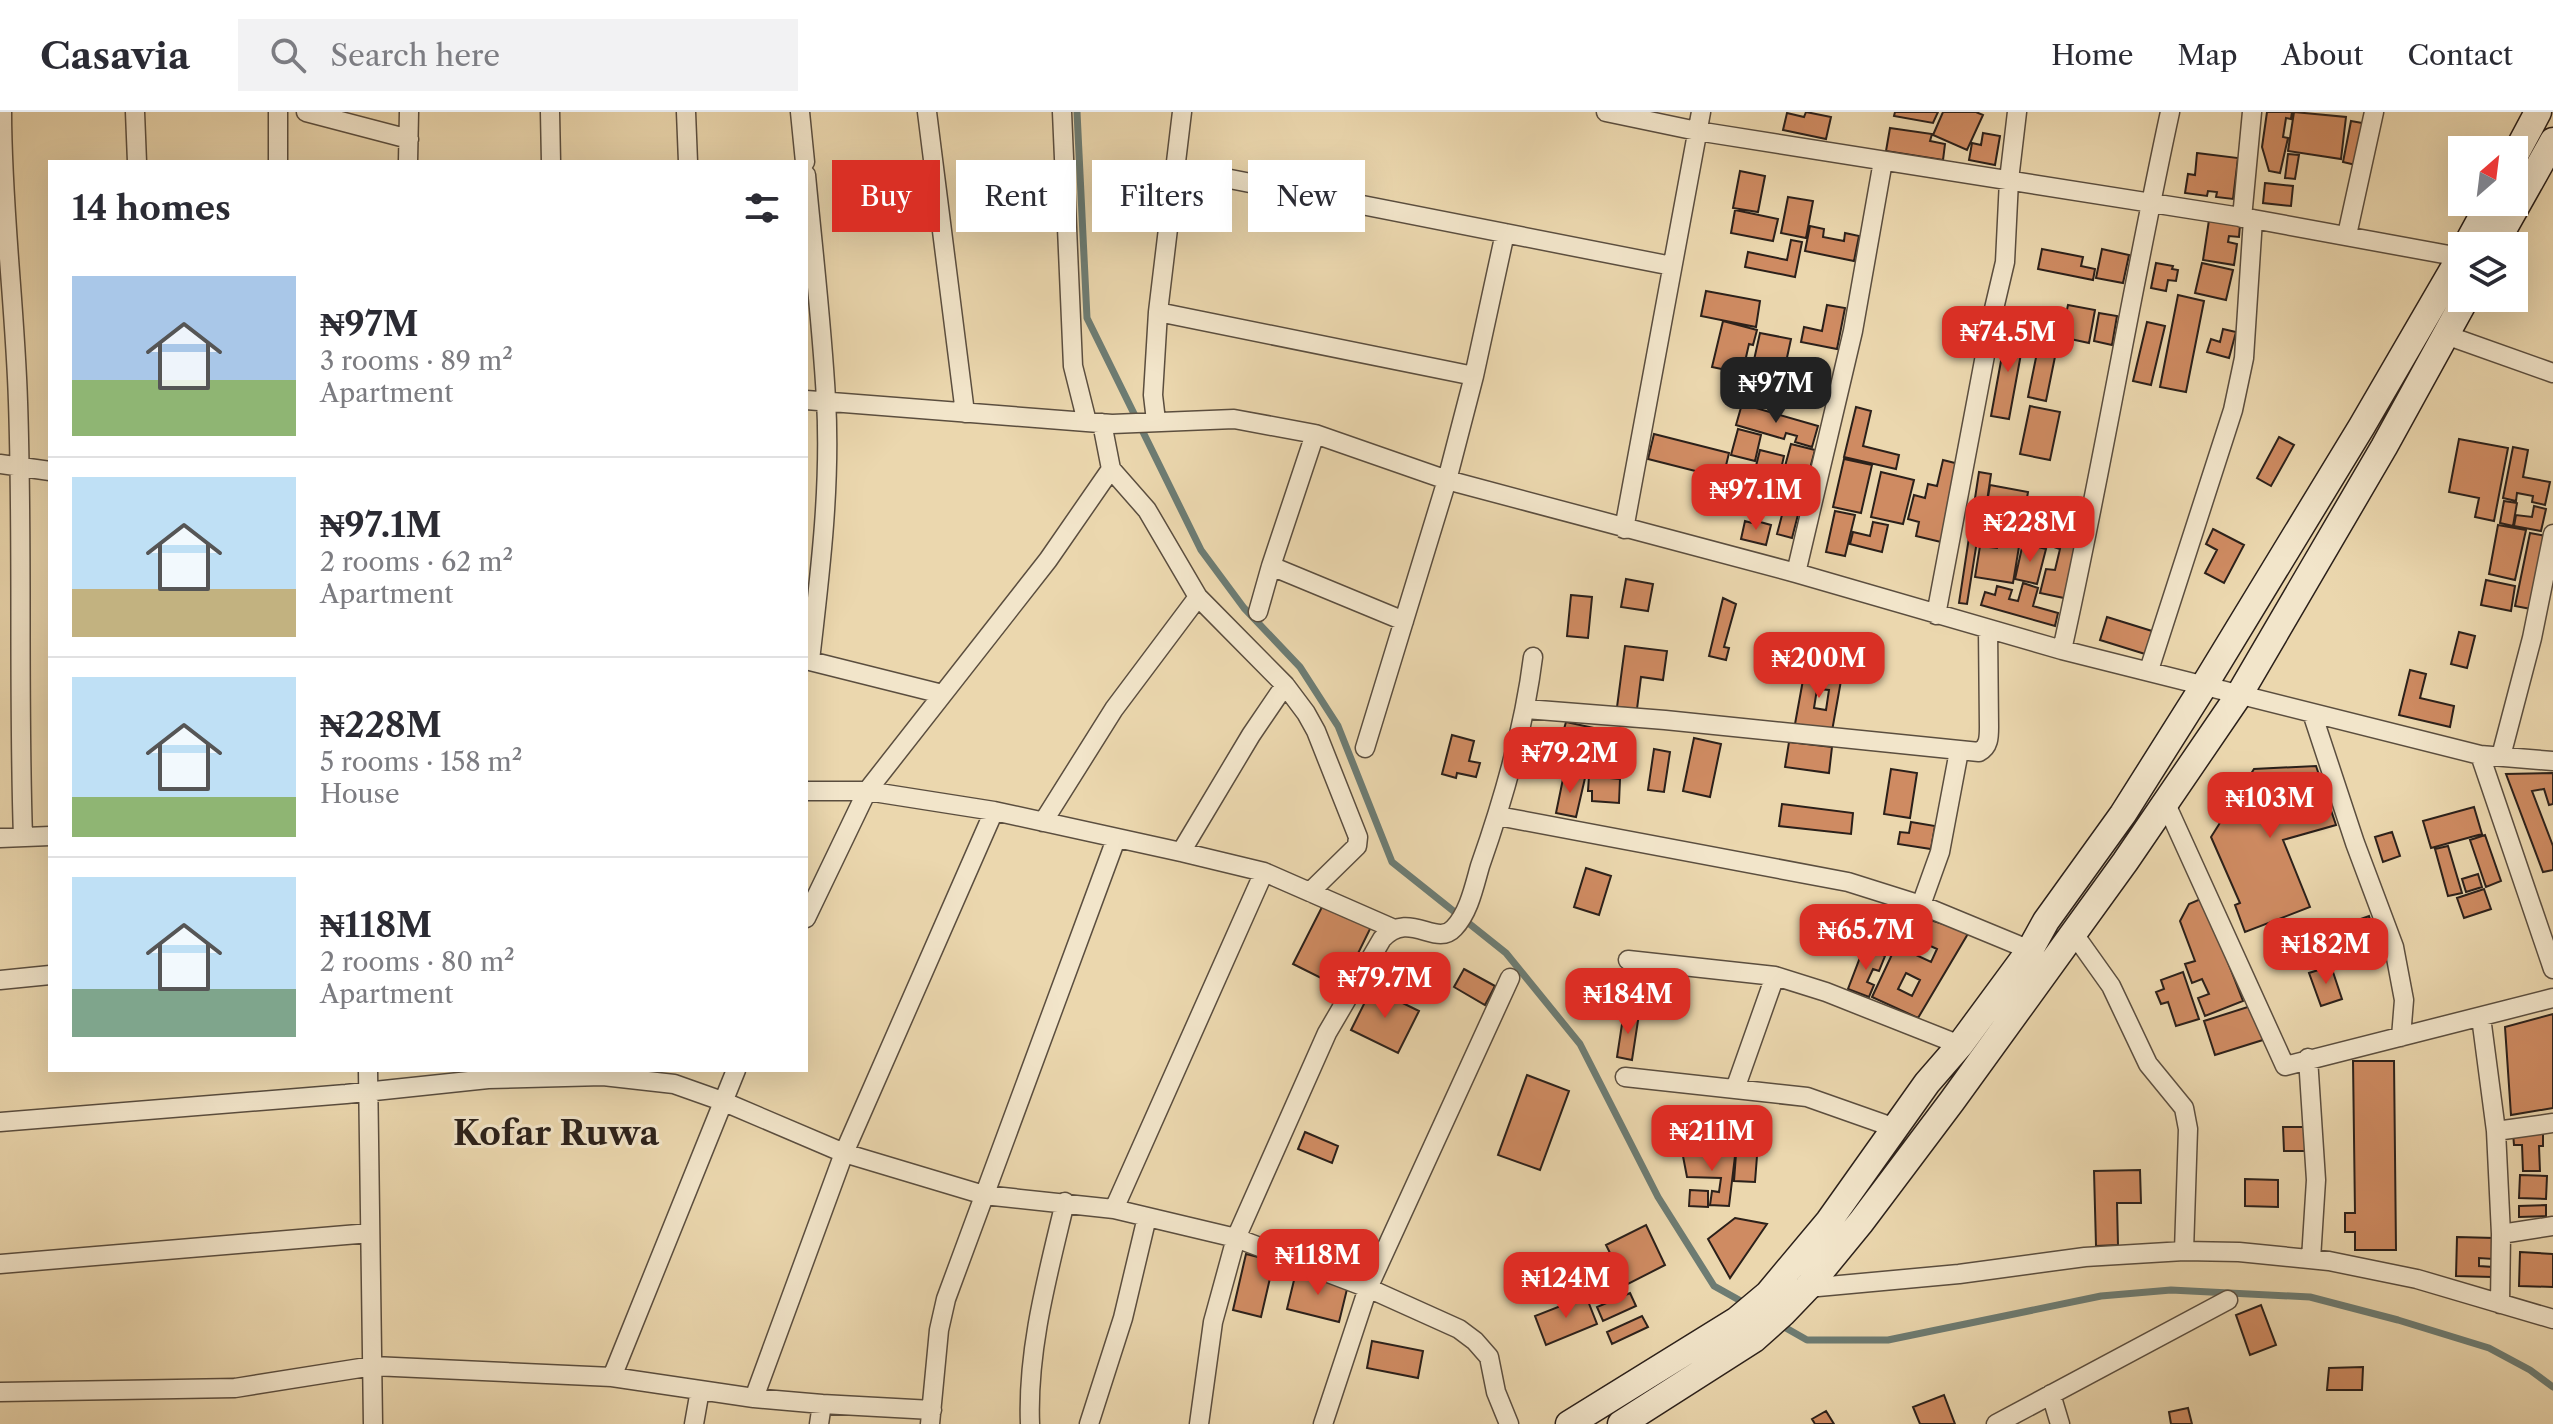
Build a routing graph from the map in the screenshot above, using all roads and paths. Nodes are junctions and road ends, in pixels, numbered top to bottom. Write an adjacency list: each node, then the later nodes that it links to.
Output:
1 (2, 112): 54 (street)
2 (135, 112): 22 (street)
3 (278, 112): 23 (street)
4 (306, 112): 20 (street)
5 (409, 112): 20 (street)
6 (550, 112): 25 (street)
7 (686, 112): 26 (street)
8 (800, 112): 27 (street)
9 (927, 112): 49 (street)
10 (1062, 112): 51 (street)
11 (1182, 112): 28 (street)
12 (1606, 112): 18 (street)
13 (2017, 112): 31 (street)
14 (2170, 112): 33 (street)
15 (2252, 112): 34 (street)
16 (2374, 112): 38 (street)
17 (2538, 112): 19 (main road)
18 (1699, 121): 29 (street); 40 (street)
19 (2525, 136)
20 (409, 139): 24 (street)
21 (2551, 149): 36 (main road)
22 (137, 160)
23 (278, 160)
24 (408, 160)
25 (551, 160)
26 (688, 160)
27 (805, 160)
28 (1175, 160)
29 (1883, 161): 31 (street); 61 (street)
30 (1232, 179): 37 (street)
31 (2009, 180): 33 (street); 64 (street)
32 (808, 198): 48 (street)
33 (2150, 204): 34 (street); 67 (street)
34 (2247, 218): 38 (street); 70 (street)
35 (1167, 232): 42 (street)
36 (2502, 232)
37 (1505, 233): 40 (street); 46 (street)
38 (2347, 235): 39 (street)
39 (2448, 250)
40 (1672, 266): 58 (street)
41 (2448, 278): 71 (main road)
42 (1158, 312): 46 (street); 50 (street)
43 (2458, 312): 44 (main road)
44 (2446, 335): 45 (street); 74 (main road)
45 (2553, 373)
46 (1474, 376): 57 (street)
47 (808, 400): 48 (street)
48 (826, 402): 49 (street); 69 (street)
49 (965, 413): 51 (street)
50 (1154, 422): 51 (street); 52 (street)
51 (1100, 423): 55 (street)
52 (1315, 434): 57 (street); 60 (street)
53 (0, 464): 54 (street)
54 (20, 467): 56 (street); 89 (street)
55 (1111, 469): 62 (street); 73 (street)
56 (48, 471)
57 (1447, 480): 58 (street); 65 (street)
58 (1624, 529): 61 (street)
59 (2553, 534): 80 (street)
60 (1271, 566): 63 (street); 65 (street)
61 (1796, 573): 64 (street)
62 (1198, 597): 72 (street); 87 (street)
63 (1258, 612)
64 (1936, 615): 66 (street)
65 (1404, 621): 77 (street)
66 (1988, 629): 67 (street); 78 (street)
67 (2062, 650): 70 (street)
68 (1533, 657): 75 (street)
69 (808, 660): 73 (street)
70 (2149, 670): 71 (street)
71 (2205, 684): 74 (street); 99 (main road)
72 (1285, 685): 92 (street); 94 (street)
73 (942, 694): 83 (street)
74 (2239, 695): 76 (street); 84 (main road)
75 (1526, 709): 78 (street); 86 (street)
76 (2312, 713): 79 (street); 108 (street)
77 (1365, 748)
78 (1959, 751): 95 (street)
79 (2480, 755): 80 (street); 101 (street)
80 (2501, 756): 81 (street)
81 (2553, 761)
82 (808, 791): 83 (street)
83 (867, 791): 85 (street); 96 (street)
84 (2166, 804): 98 (main road); 110 (street)
85 (994, 811): 87 (street); 122 (street)
86 (1498, 816): 95 (street); 97 (street)
87 (1043, 822): 91 (street)
88 (48, 836): 89 (street)
89 (23, 837): 90 (street)
90 (0, 838)
91 (1116, 839): 92 (street); 123 (street)
92 (1181, 852): 93 (street)
93 (1264, 872): 94 (street); 125 (street)
94 (1310, 892): 97 (street)
95 (1921, 905): 99 (street)
96 (808, 914)
97 (1392, 928): 130 (street)
98 (2074, 934): 131 (street); 135 (main road)
99 (2030, 950): 109 (main road)
100 (1628, 960): 103 (street)
101 (2553, 969)
102 (48, 975): 105 (street)
103 (1775, 976): 109 (street); 115 (street)
104 (1510, 978): 134 (street)
105 (0, 980)
106 (2553, 998): 107 (street)
107 (2481, 1017): 108 (street); 121 (street)
108 (2401, 1037): 110 (street)
109 (1960, 1045): 120 (main road)
110 (2308, 1058): 132 (street)
111 (368, 1072): 116 (street)
112 (735, 1072): 117 (street)
113 (676, 1077): 116 (street); 117 (street)
114 (1625, 1077): 115 (street)
115 (1735, 1089): 120 (street)
116 (367, 1091): 118 (street); 128 (street)
117 (722, 1101): 122 (street); 142 (street)
118 (0, 1122)
119 (2553, 1123): 121 (street)
120 (1895, 1128): 137 (main road)
121 (2496, 1131): 129 (street)
122 (844, 1153): 123 (street); 146 (street)
123 (984, 1195): 124 (street); 148 (street)
124 (1065, 1202): 125 (street); 152 (street)
125 (1114, 1209): 126 (street)
126 (1147, 1217): 130 (street); 153 (street)
127 (2553, 1226): 129 (street)
128 (370, 1233): 133 (street); 141 (street)
129 (2501, 1234): 138 (street)
130 (1236, 1238): 134 (street); 154 (street)
131 (2184, 1251): 132 (street); 135 (street)
132 (2311, 1259): 138 (street)
133 (0, 1264)
134 (1368, 1288): 155 (street); 156 (street)
135 (1807, 1288): 137 (main road)
136 (2228, 1300): 145 (street)
137 (1775, 1304): 140 (main road)
138 (2500, 1304): 139 (street)
139 (2553, 1319)
140 (1745, 1329): 157 (main road); 158 (main road)
141 (373, 1366): 142 (street); 144 (street); 149 (street)
142 (612, 1377): 143 (street)
143 (700, 1390): 146 (street); 150 (street)
144 (0, 1392)
145 (2051, 1394): 159 (street); 160 (street)
146 (754, 1398): 147 (street)
147 (822, 1404): 148 (street); 151 (street)
148 (931, 1417)
149 (373, 1424)
150 (694, 1424)
151 (819, 1424)
152 (1030, 1424)
153 (1089, 1424)
154 (1199, 1424)
155 (1323, 1424)
156 (1509, 1424)
157 (1569, 1424)
158 (1621, 1424)
159 (1996, 1424)
160 (2060, 1424)

